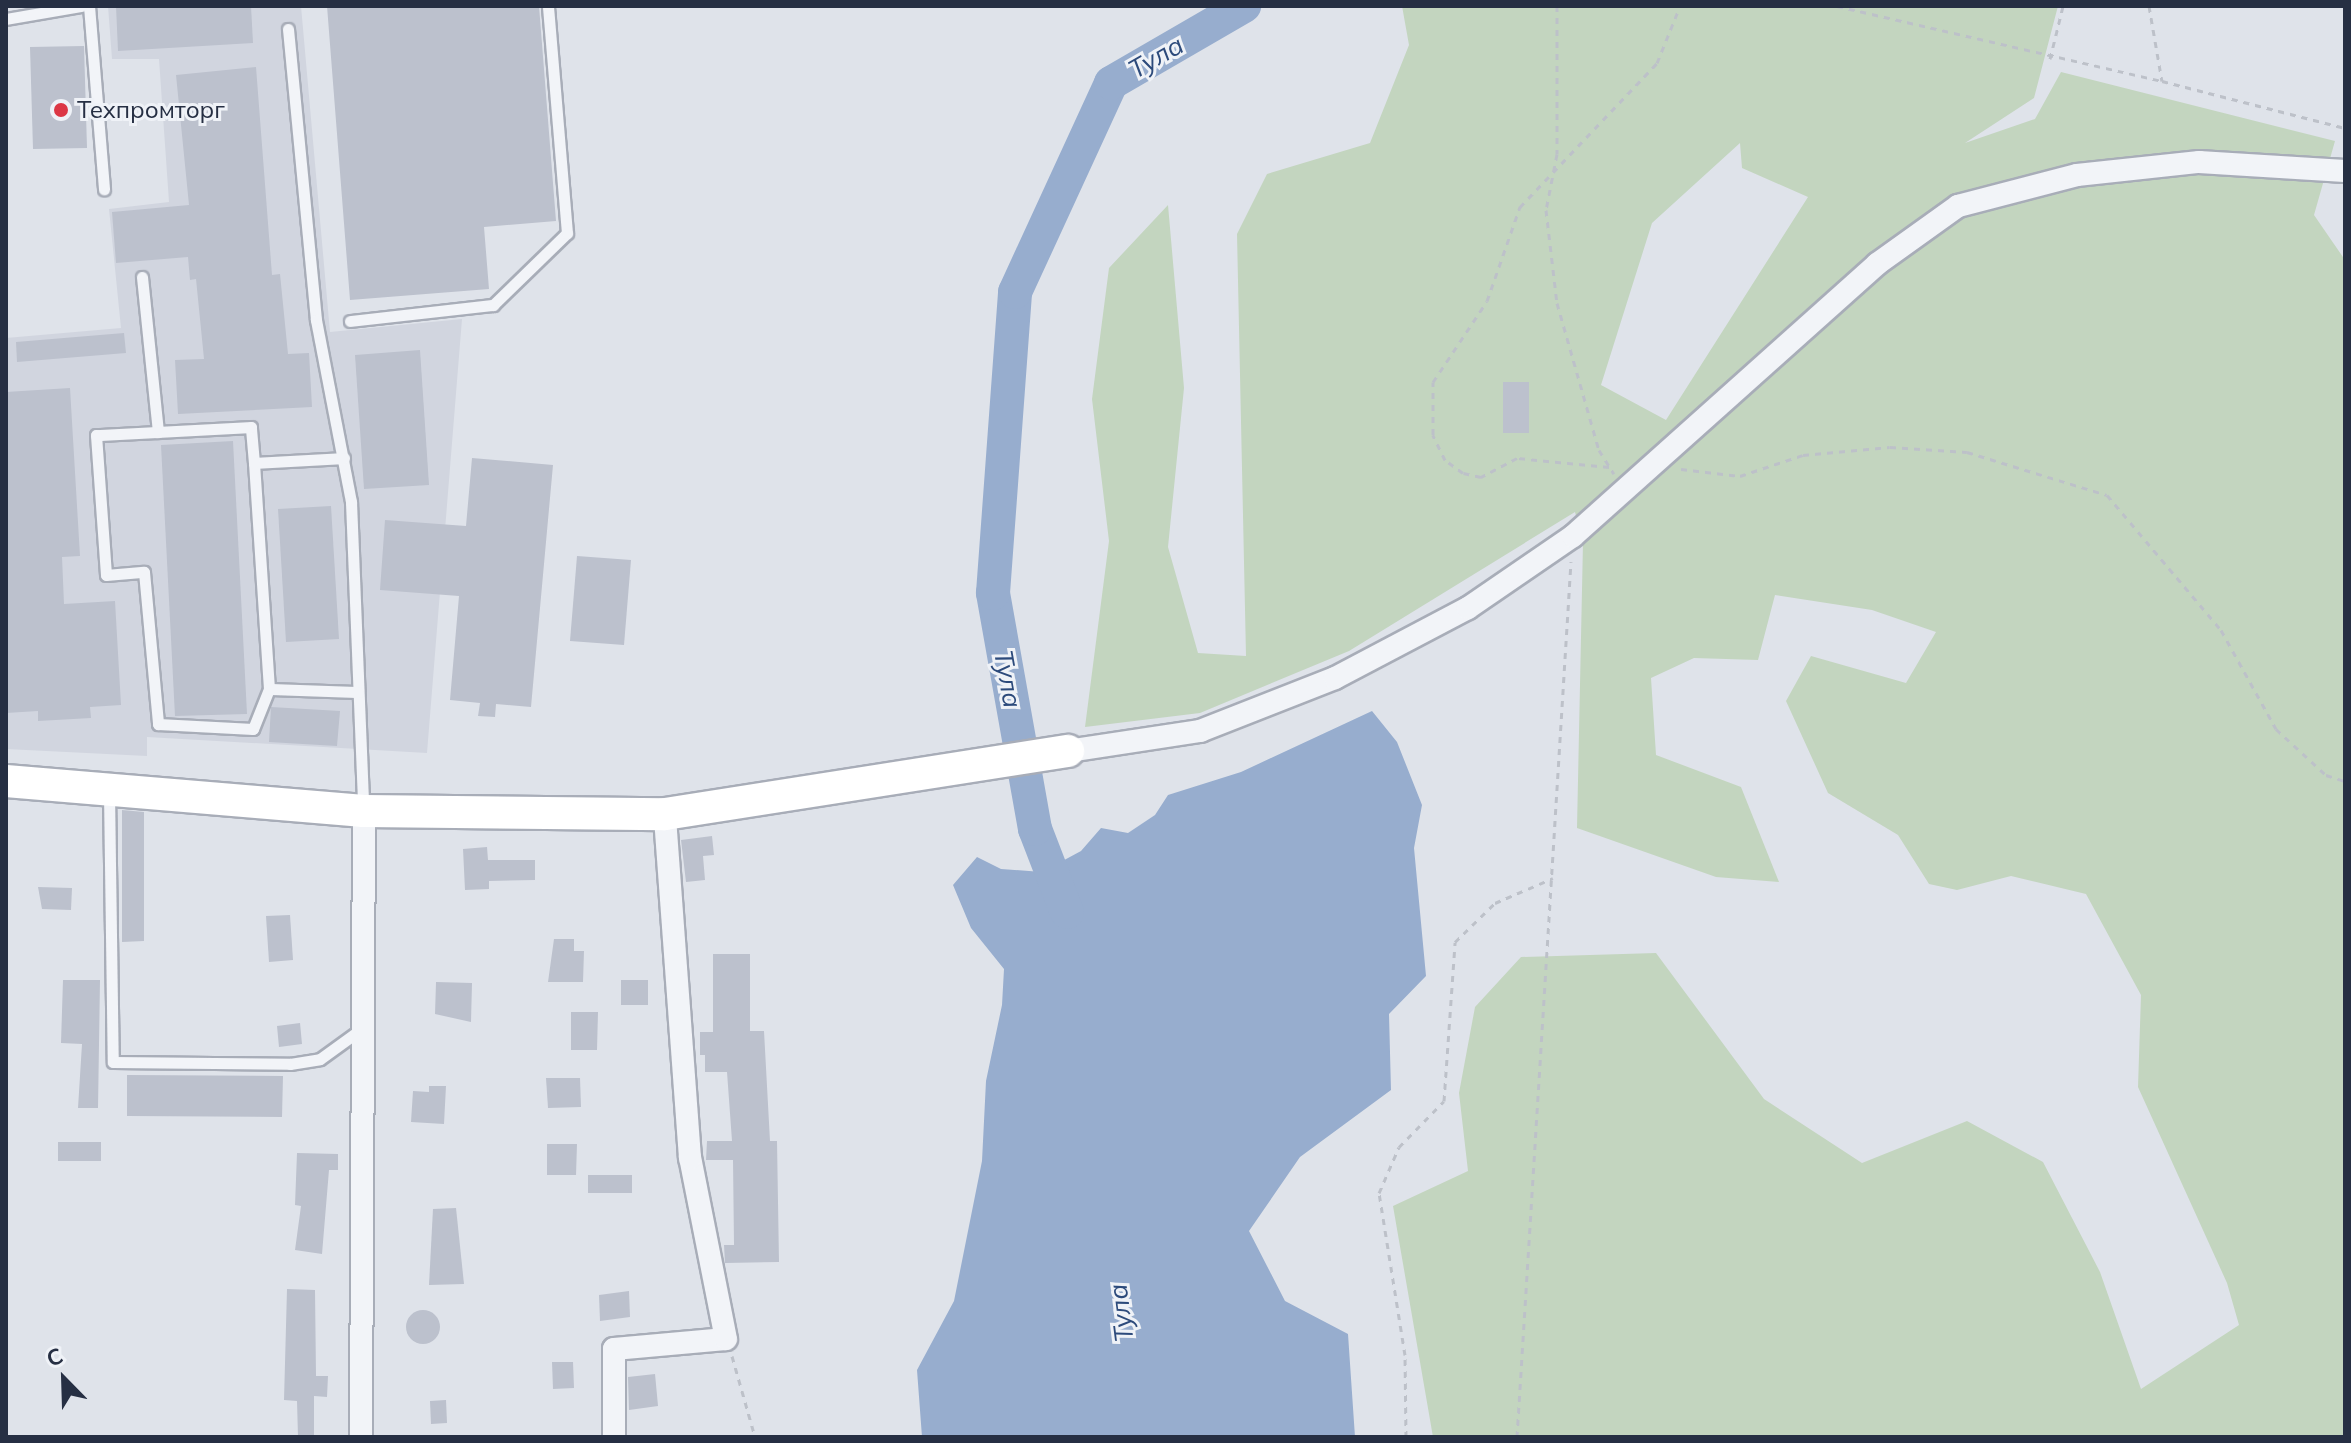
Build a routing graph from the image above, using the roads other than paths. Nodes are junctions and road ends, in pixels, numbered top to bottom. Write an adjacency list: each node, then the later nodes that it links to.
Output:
1 (81, 6): 4 (lane)
2 (89, 6): 7 (lane)
3 (548, 6): 9 (lane)
4 (6, 19)
5 (288, 29): 11 (lane)
6 (2345, 171): 15 (street)
7 (104, 189)
8 (142, 277): 10 (lane)
9 (350, 321)
10 (158, 432): 12 (lane); 13 (lane)
11 (344, 458): 12 (lane); 14 (lane)
12 (254, 463): 13 (lane)
13 (269, 689): 14 (lane)
14 (358, 692): 18 (lane)
15 (1068, 751): 19 (street)
16 (6, 781): 17 (street)
17 (109, 788): 18 (street); 20 (lane)
18 (364, 811): 19 (street); 20 (street)
19 (665, 814): 22 (street)
20 (365, 1025): 21 (street)
21 (361, 1437)
22 (614, 1437)

